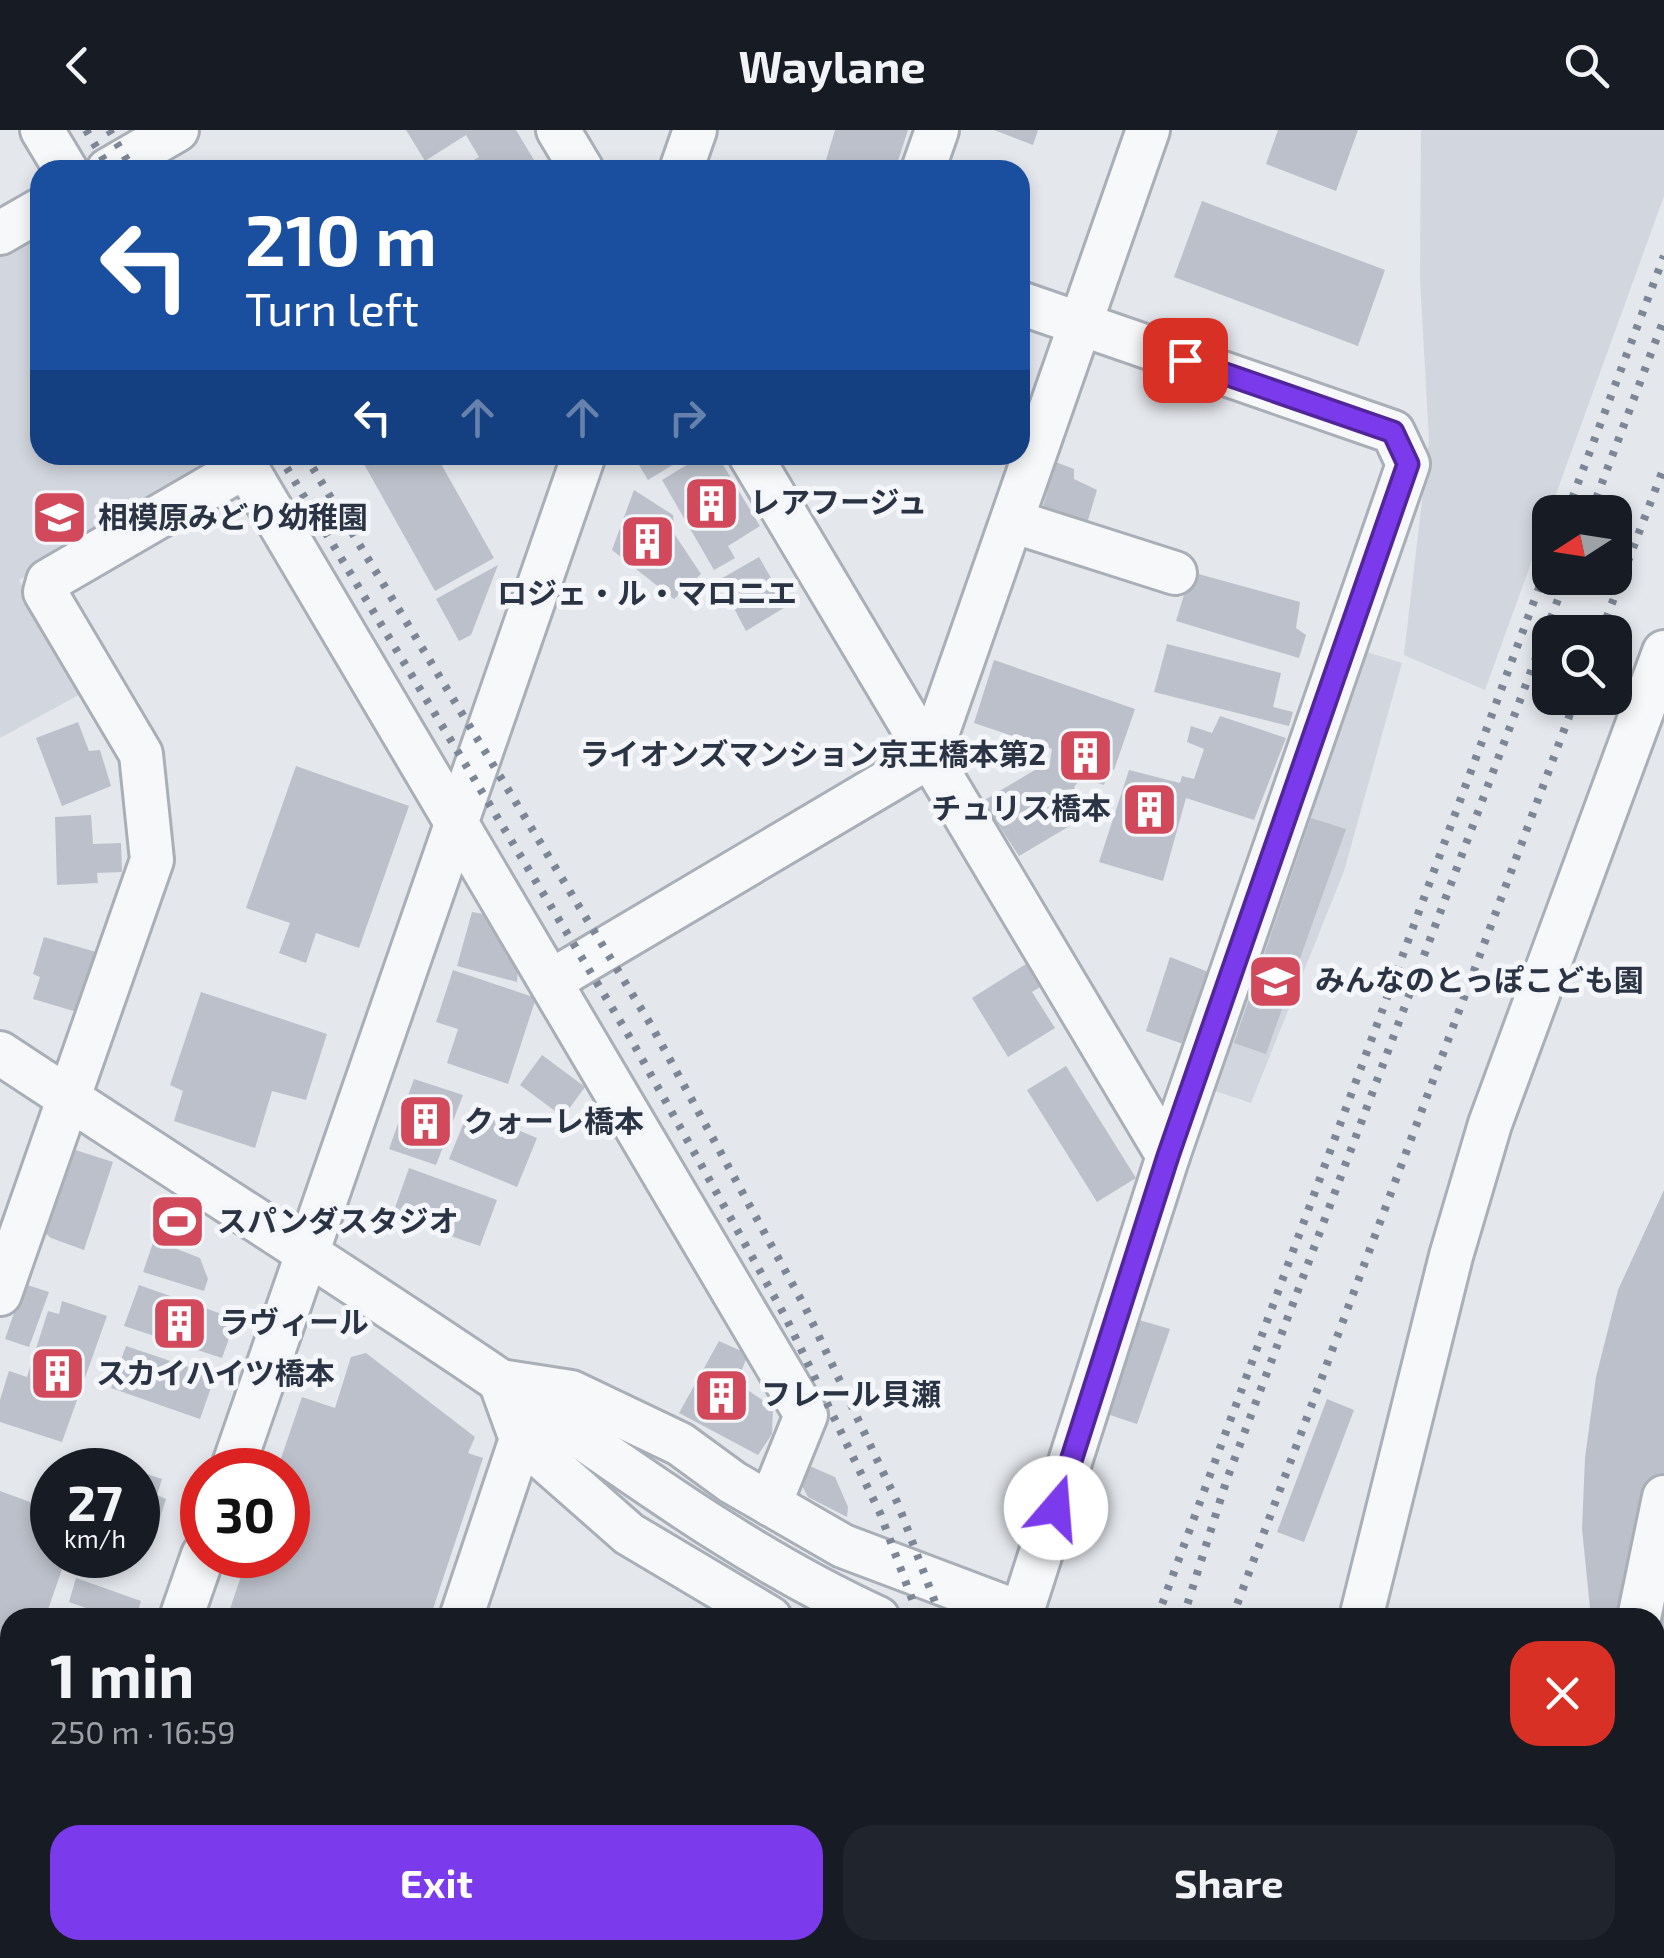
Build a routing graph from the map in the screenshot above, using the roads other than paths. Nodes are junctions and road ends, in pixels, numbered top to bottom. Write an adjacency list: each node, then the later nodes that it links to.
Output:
1 (42, 130): 7 (street)
2 (176, 130): 8 (street)
3 (558, 130): 9 (street)
4 (694, 130): 10 (street)
5 (936, 130): 11 (street)
6 (1148, 130): 15 (street)
7 (60, 160)
8 (125, 160)
9 (576, 160)
10 (684, 160)
11 (926, 160)
12 (30, 216): 13 (street)
13 (0, 233)
14 (1030, 307): 15 (street)
15 (1081, 325): 20 (street); 28 (street)
16 (235, 465): 27 (street)
17 (246, 465): 24 (street)
18 (580, 465): 24 (street)
19 (756, 465): 23 (street)
20 (1012, 521): 21 (street); 23 (street)
21 (1175, 573)
22 (1664, 652): 43 (street)
23 (929, 757): 25 (street); 28 (street)
24 (456, 819): 25 (street); 29 (street)
25 (551, 981): 35 (street)
26 (0, 1054): 27 (street)
27 (68, 1098): 29 (street); 30 (street)
28 (1168, 1156): 42 (street)
29 (309, 1252): 31 (street); 33 (street)
30 (0, 1294)
31 (500, 1381): 32 (street); 35 (street); 40 (street)
32 (521, 1439): 38 (street); 39 (street)
33 (240, 1448)
34 (1664, 1497): 44 (street)
35 (770, 1504): 41 (street)
36 (194, 1578): 37 (street)
37 (184, 1608)
38 (464, 1608)
39 (741, 1608)
40 (856, 1608)
41 (1003, 1608)
42 (1023, 1608)
43 (1363, 1608)
44 (1641, 1608)

